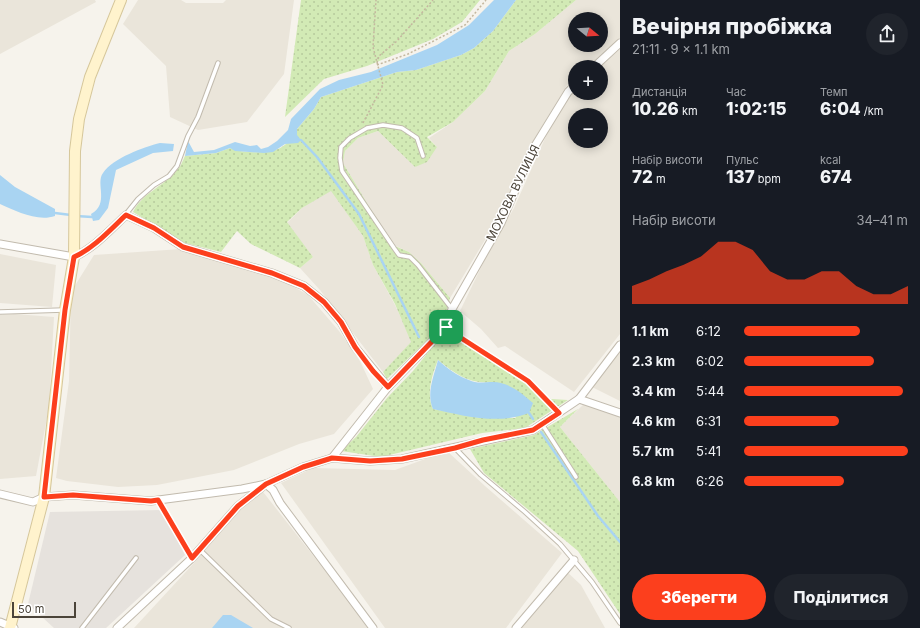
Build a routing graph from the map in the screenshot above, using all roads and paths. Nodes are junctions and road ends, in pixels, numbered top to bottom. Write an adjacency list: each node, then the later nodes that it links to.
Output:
1 (376, 0): 8 (path)
2 (433, 0): 8 (path)
3 (486, 0): 8 (path)
4 (118, 2): 14 (main road)
5 (620, 43): 6 (street)
6 (602, 60)
7 (218, 63): 12 (lane)
8 (377, 64): 10 (path)
9 (568, 92): 15 (street, МОХОВА ВУЛИЦЯ)
10 (357, 133): 11 (lane); 15 (lane)
11 (423, 156)
12 (126, 215): 14 (street); 20 (street)
13 (0, 244): 14 (street)
14 (74, 257): 16 (main road)
15 (452, 309): 18 (street, МОХОВА ВУЛИЦЯ)
16 (65, 310): 17 (lane); 30 (main road)
17 (0, 312)
18 (446, 327): 20 (street); 23 (lane)
19 (620, 345): 21 (street)
20 (388, 387): 26 (street)
21 (579, 399): 22 (street); 23 (street)
22 (620, 412)
23 (559, 413): 24 (street)
24 (542, 424): 25 (street); 27 (lane)
25 (455, 448): 26 (street); 35 (lane)
26 (332, 458): 28 (street)
27 (576, 477)
28 (266, 484): 31 (street); 32 (street); 42 (street)
29 (0, 494): 30 (street)
30 (44, 497): 31 (street); 38 (main road)
31 (158, 500): 34 (lane)
32 (199, 550): 34 (street); 41 (lane)
33 (136, 558): 39 (lane)
34 (192, 558): 40 (street)
35 (574, 560): 37 (lane); 43 (street)
36 (0, 622): 38 (street)
37 (620, 623)
38 (11, 627)
39 (82, 628)
40 (117, 628)
41 (290, 628)
42 (373, 628)
43 (516, 628)

